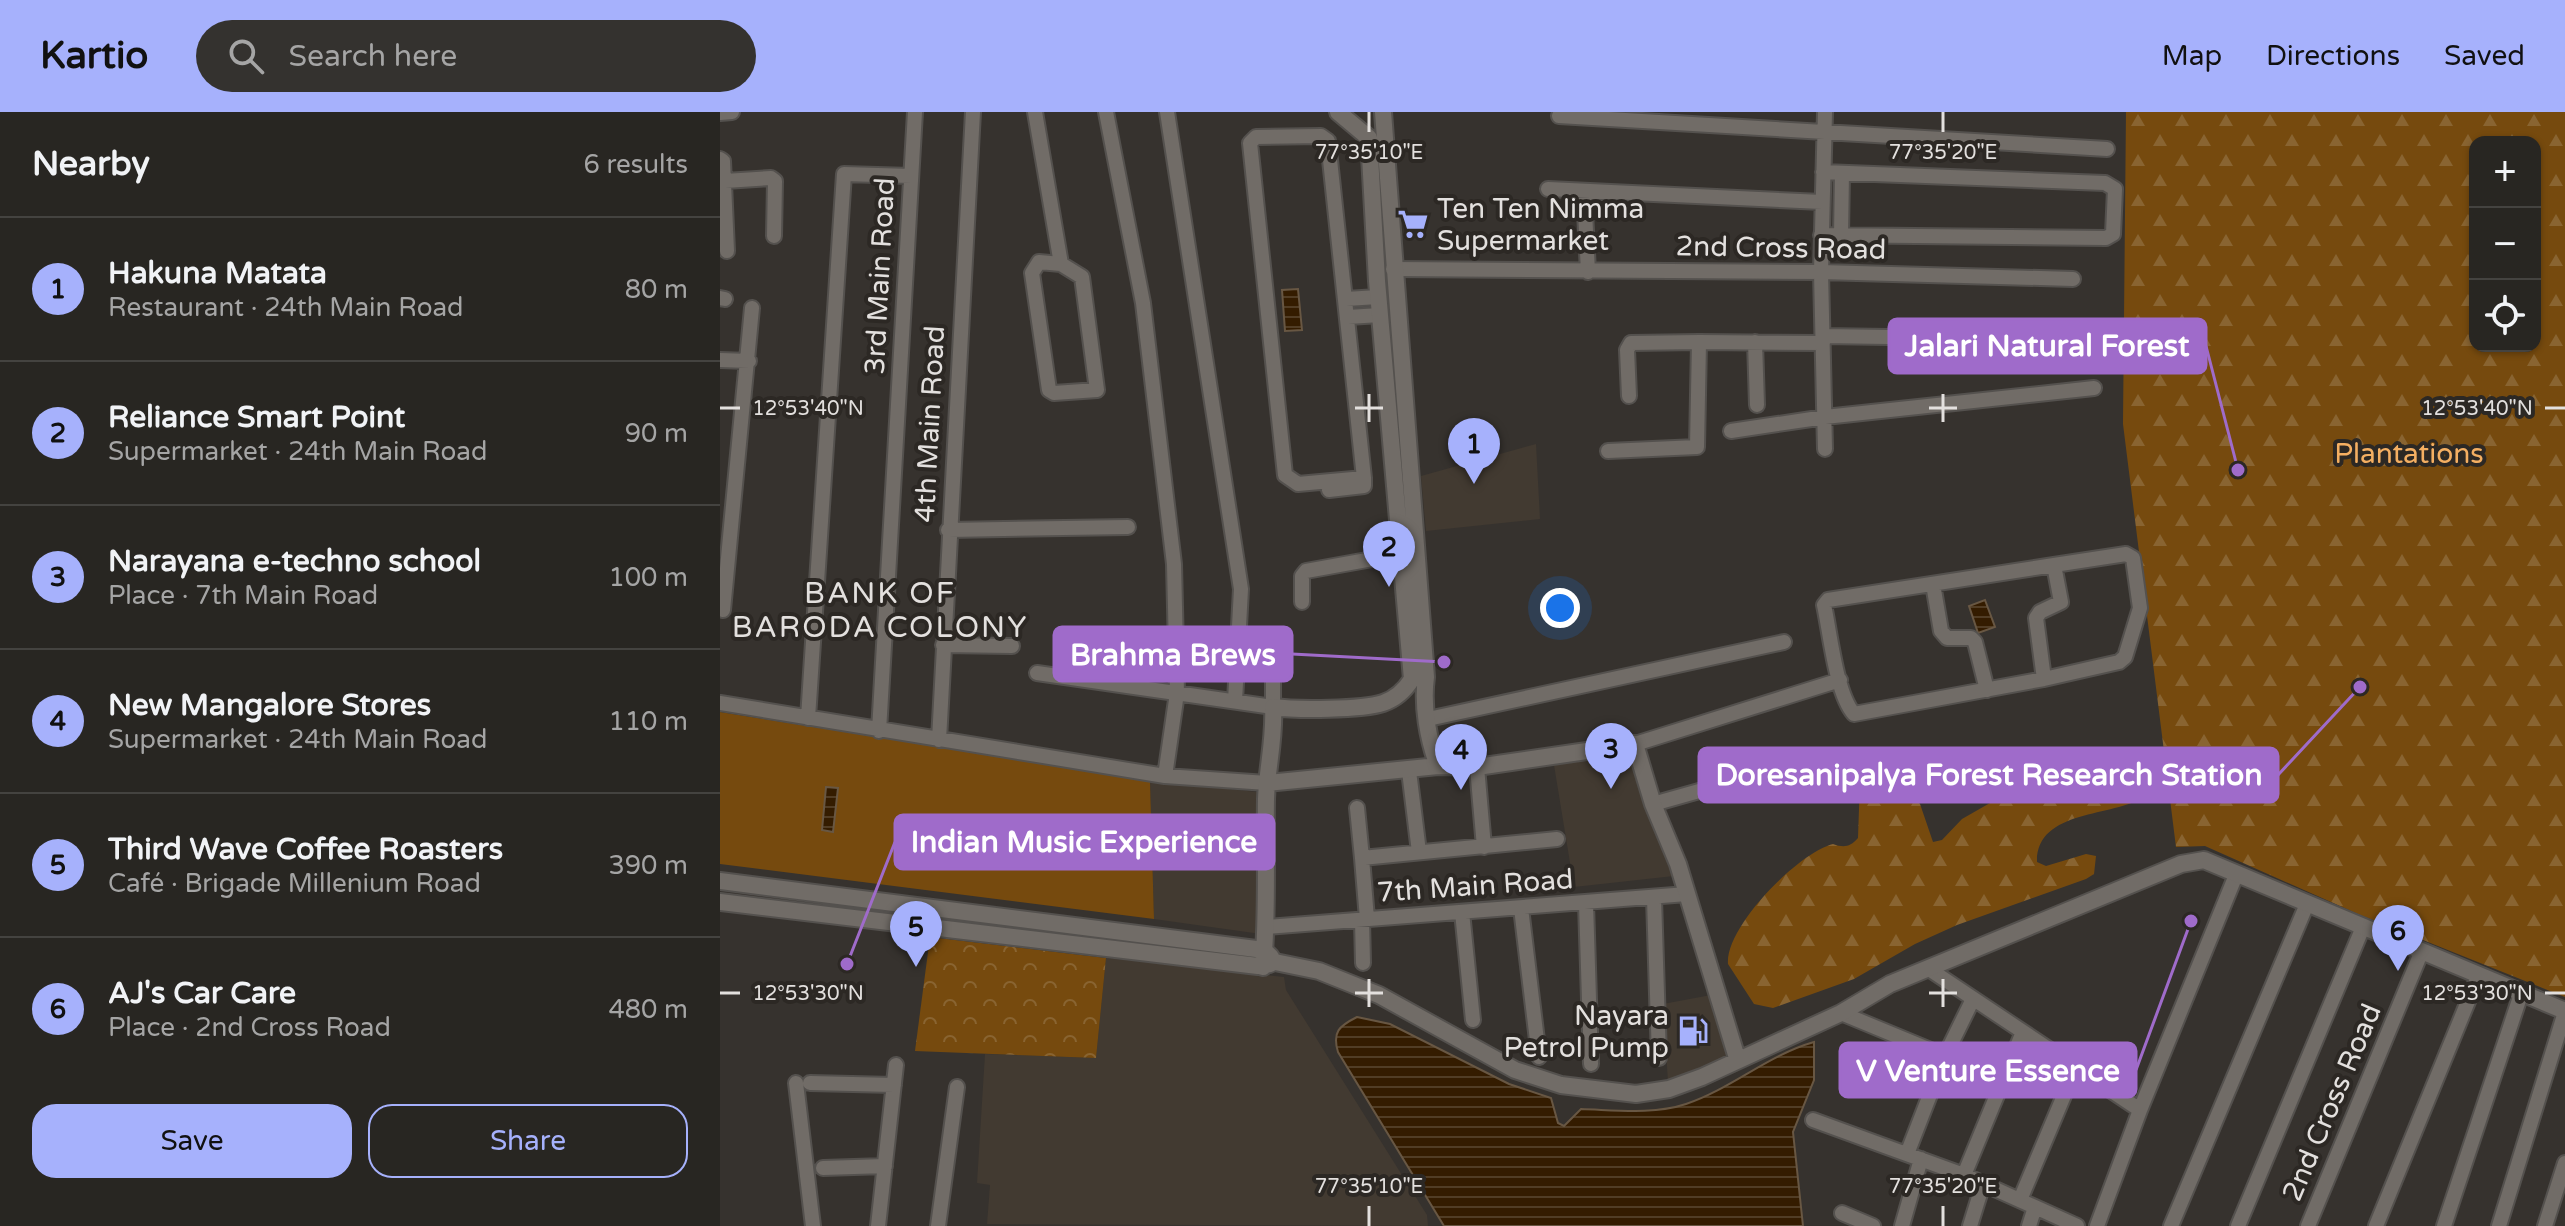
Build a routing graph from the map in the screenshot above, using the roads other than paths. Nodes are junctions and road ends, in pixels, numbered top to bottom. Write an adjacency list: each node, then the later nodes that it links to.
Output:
1 (732, 112): 10 (street)
2 (915, 112): 17 (street, 3rd Main Road)
3 (973, 112): 52 (street, 4th Main Road)
4 (1035, 112): 26 (street)
5 (1106, 112): 67 (street)
6 (1167, 112): 68 (street)
7 (1338, 112): 31 (street)
8 (1383, 112): 27 (street)
9 (1825, 112): 12 (street)
10 (720, 113)
11 (1559, 116): 12 (street)
12 (1823, 134): 13 (street); 15 (street)
13 (2107, 149)
14 (720, 159): 18 (street)
15 (1823, 172): 16 (street); 21 (street)
16 (1842, 173): 23 (street); 23 (street)
17 (911, 176): 71 (street); 73 (street, 3rd Main Road)
18 (725, 181): 24 (street); 25 (street)
19 (1548, 189): 20 (street)
20 (1584, 191): 21 (street); 28 (street)
21 (1822, 202): 22 (street)
22 (1821, 235): 23 (street); 29 (street)
23 (1841, 235)
24 (774, 236)
25 (727, 251)
26 (1061, 264): 26 (street)
27 (1393, 269): 28 (street, 2nd Cross Road); 65 (street)
28 (1588, 272): 29 (street, 2nd Cross Road)
29 (1821, 272): 30 (street, 2nd Cross Road); 36 (street)
30 (2073, 279)
31 (1378, 297): 32 (street); 34 (street)
32 (1346, 299): 35 (street); 49 (street)
33 (752, 308): 41 (street)
34 (1380, 315): 35 (street); 53 (street)
35 (1348, 317): 49 (street)
36 (1823, 340): 37 (street); 39 (street); 45 (street)
37 (2078, 340)
38 (1699, 342): 39 (street); 43 (street); 48 (street)
39 (1755, 342): 44 (street)
40 (720, 360): 41 (street)
41 (749, 361): 57 (street)
42 (2094, 388): 45 (street)
43 (1629, 396)
44 (1757, 405)
45 (1825, 417): 46 (street); 47 (street)
46 (1731, 431)
47 (1825, 449)
48 (1608, 451)
49 (1364, 478): 50 (street)
50 (1329, 490)
51 (1128, 527): 52 (street)
52 (948, 530): 59 (street, 4th Main Road)
53 (1400, 554): 56 (street); 65 (street)
54 (2054, 565): 55 (street); 63 (street); 63 (street)
55 (1933, 584): 64 (street); 66 (street)
56 (1302, 602)
57 (723, 610)
58 (1784, 642): 72 (street)
59 (943, 645): 60 (street); 74 (street, 4th Main Road)
60 (1012, 646)
61 (1273, 651): 70 (street)
62 (1037, 673): 67 (street)
63 (2044, 679): 66 (street)
64 (1840, 680): 66 (street); 75 (street)
65 (1421, 682): 70 (street); 72 (street)
66 (1987, 690)
67 (1177, 693): 68 (street); 80 (street)
68 (1235, 701): 70 (street)
69 (720, 703): 71 (street)
70 (1273, 707): 81 (street)
71 (808, 718): 73 (street)
72 (1428, 719): 77 (street)
73 (879, 731): 74 (street)
74 (939, 740): 80 (street)
75 (1635, 744): 78 (street); 82 (street)
76 (1802, 762): 82 (street)
77 (1438, 766): 78 (street); 79 (street)
78 (1477, 767): 85 (street)
79 (1409, 771): 81 (street); 86 (street)
80 (1165, 776): 81 (street)
81 (1267, 783): 98 (street)
82 (1653, 804): 90 (street)
83 (1357, 808): 87 (street)
84 (1557, 839): 85 (street)
85 (1484, 847): 86 (street)
86 (1419, 852): 87 (street)
87 (1362, 858): 97 (street)
88 (2236, 875): 94 (street); 103 (street); 122 (street)
89 (720, 881): 101 (street)
90 (1687, 894): 91 (street, 7th Main Road); 114 (street)
91 (1654, 898): 93 (street, 7th Main Road); 113 (street)
92 (720, 902): 101 (street)
93 (1586, 903): 95 (street, 7th Main Road); 116 (street)
94 (2307, 904): 99 (street); 142 (street)
95 (1521, 908): 96 (street, 7th Main Road); 112 (street)
96 (1462, 912): 97 (street, 7th Main Road); 109 (street)
97 (1364, 919): 98 (street, 7th Main Road); 102 (street)
98 (1267, 927): 101 (street)
99 (2363, 927): 100 (street); 143 (street)
100 (2421, 953): 104 (street); 144 (street, 2nd Cross Road)
101 (1267, 959): 114 (street)
102 (1363, 963)
103 (1929, 969): 106 (street); 108 (street)
104 (2478, 977): 105 (street); 145 (street)
105 (2521, 994): 107 (street); 146 (street)
106 (1973, 999): 110 (street); 111 (street)
107 (2565, 1012): 147 (street)
108 (1841, 1013): 111 (street); 114 (street)
109 (1473, 1020)
110 (2023, 1032): 118 (street); 128 (street)
111 (1945, 1056): 121 (street)
112 (1539, 1057)
113 (1659, 1058)
114 (1737, 1058)
115 (1855, 1060): 121 (street)
116 (1591, 1064)
117 (896, 1065): 119 (street)
118 (2076, 1067): 122 (street); 130 (street)
119 (894, 1085): 126 (street); 133 (street)
120 (957, 1087): 135 (street)
121 (1932, 1090): 124 (street)
122 (2140, 1110): 141 (street)
123 (1813, 1120): 124 (street)
124 (1914, 1157): 128 (street); 137 (street)
125 (2565, 1163): 148 (street)
126 (885, 1166): 127 (street); 134 (street)
127 (823, 1168)
128 (1964, 1175): 129 (street)
129 (1983, 1184): 130 (street); 138 (street)
130 (2020, 1200): 131 (street)
131 (2035, 1207): 139 (street); 140 (street)
132 (1842, 1213): 136 (street)
133 (813, 1226)
134 (878, 1226)
135 (938, 1226)
136 (1873, 1226)
137 (1902, 1226)
138 (1970, 1226)
139 (2029, 1226)
140 (2077, 1226)
141 (2097, 1226)
142 (2171, 1226)
143 (2238, 1226)
144 (2308, 1226)
145 (2376, 1226)
146 (2444, 1226)
147 (2499, 1226)
148 (2545, 1226)

